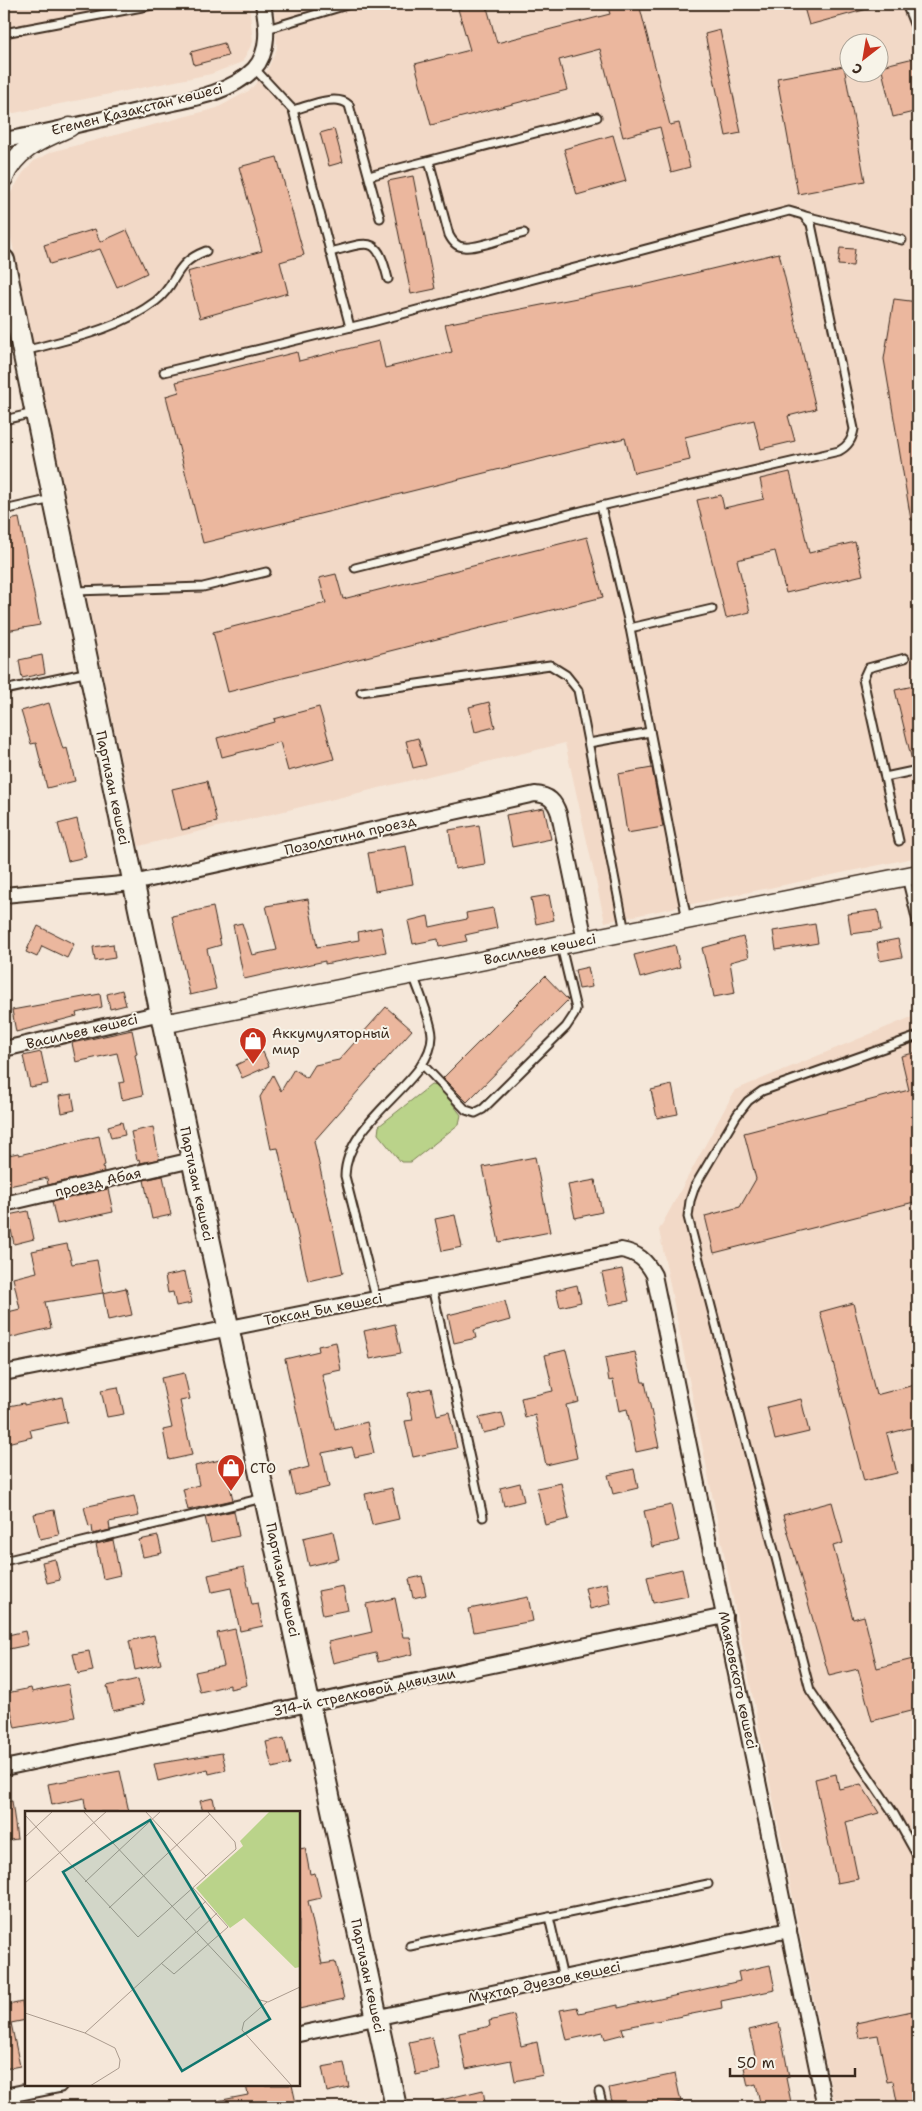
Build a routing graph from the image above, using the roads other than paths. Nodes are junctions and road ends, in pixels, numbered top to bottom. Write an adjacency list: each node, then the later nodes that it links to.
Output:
1 (153, 4): 7 (lane)
2 (263, 4): 6 (street)
3 (350, 4): 6 (lane)
4 (906, 4): 5 (lane)
5 (914, 24)
6 (267, 29): 8 (street)
7 (4, 34)
8 (257, 64): 9 (lane); 11 (street, Егемен Қазақстан көшесі)
9 (293, 110): 14 (lane); 21 (lane)
10 (597, 117): 13 (lane)
11 (70, 127): 12 (street, Егемен Қазақстан көшесі); 15 (street)
12 (4, 140)
13 (429, 161): 14 (lane); 18 (lane)
14 (369, 176): 17 (lane)
15 (4, 178)
16 (803, 215): 19 (lane); 24 (lane); 30 (lane)
17 (380, 218)
18 (524, 233)
19 (902, 240)
20 (206, 251): 25 (lane)
21 (330, 252): 23 (lane); 24 (lane)
22 (4, 260): 25 (main road, Партизан көшесі)
23 (388, 279)
24 (350, 328): 26 (lane)
25 (22, 352): 27 (main road, Партизан көшесі)
26 (164, 372)
27 (34, 413): 28 (lane); 29 (main road, Партизан көшесі)
28 (4, 420)
29 (52, 499): 31 (lane); 34 (main road, Партизан көшесі)
30 (601, 506): 32 (lane); 36 (lane)
31 (4, 510)
32 (355, 568)
33 (266, 572): 34 (lane)
34 (72, 591): 38 (main road, Партизан көшесі)
35 (712, 609): 36 (lane)
36 (630, 628): 41 (lane)
37 (905, 658): 44 (lane)
38 (89, 672): 39 (lane); 47 (main road, Партизан көшесі)
39 (4, 690)
40 (361, 692): 42 (lane)
41 (650, 732): 42 (lane); 49 (lane)
42 (589, 743): 51 (lane)
43 (918, 770): 44 (lane)
44 (885, 777): 45 (lane)
45 (899, 841)
46 (912, 876): 49 (street, Васильев көшесі); 50 (lane)
47 (133, 883): 48 (street, Позолотина проезд); 52 (street, Позолотина проезд); 55 (main road, Партизан көшесі)
48 (4, 895)
49 (687, 920): 51 (street, Васильев көшесі)
50 (918, 926)
51 (625, 932): 52 (street, Васильев көшесі)
52 (585, 940): 53 (street, Васильев көшесі)
53 (560, 945): 54 (street, Васильев көшесі); 58 (lane)
54 (412, 974): 55 (street, Васильев көшесі); 58 (lane)
55 (162, 1018): 57 (street, Васильев көшесі); 59 (main road, Партизан көшесі)
56 (918, 1036): 72 (lane)
57 (4, 1049)
58 (422, 1064): 63 (lane)
59 (192, 1160): 60 (street, проезд Абая); 64 (main road, Партизан көшесі)
60 (4, 1204)
61 (641, 1256): 62 (street, Токсан Би көшесі); 69 (street, Маяковского көшесі)
62 (432, 1288): 63 (street, Токсан Би көшесі); 67 (lane)
63 (376, 1298): 64 (street, Токсан Би көшесі)
64 (228, 1327): 65 (street, Токсан Би көшесі); 66 (main road, Партизан көшесі)
65 (4, 1373)
66 (265, 1498): 68 (lane); 70 (main road, Партизан көшесі)
67 (483, 1516)
68 (4, 1561)
69 (725, 1616): 70 (street, 314-й стрелковой дивизии); 75 (street, Маяковского көшесі)
70 (309, 1704): 71 (street, 314-й стрелковой дивизии); 78 (main road, Партизан көшесі)
71 (4, 1768)
72 (918, 1857)
73 (708, 1884): 74 (lane)
74 (549, 1917): 76 (lane); 77 (lane)
75 (790, 1930): 77 (street, Мұхтар Әуезов көшесі); 85 (street, Маяковского көшесі)
76 (410, 1946)
77 (563, 1978): 78 (street, Мұхтар Әуезов көшесі)
78 (377, 2018): 79 (street, Мұхтар Әуезов көшесі); 83 (main road, Партизан көшесі)
79 (300, 2034)
80 (54, 2086): 82 (street)
81 (599, 2092): 84 (lane)
82 (4, 2096)
83 (396, 2107)
84 (603, 2107)
85 (825, 2107)

